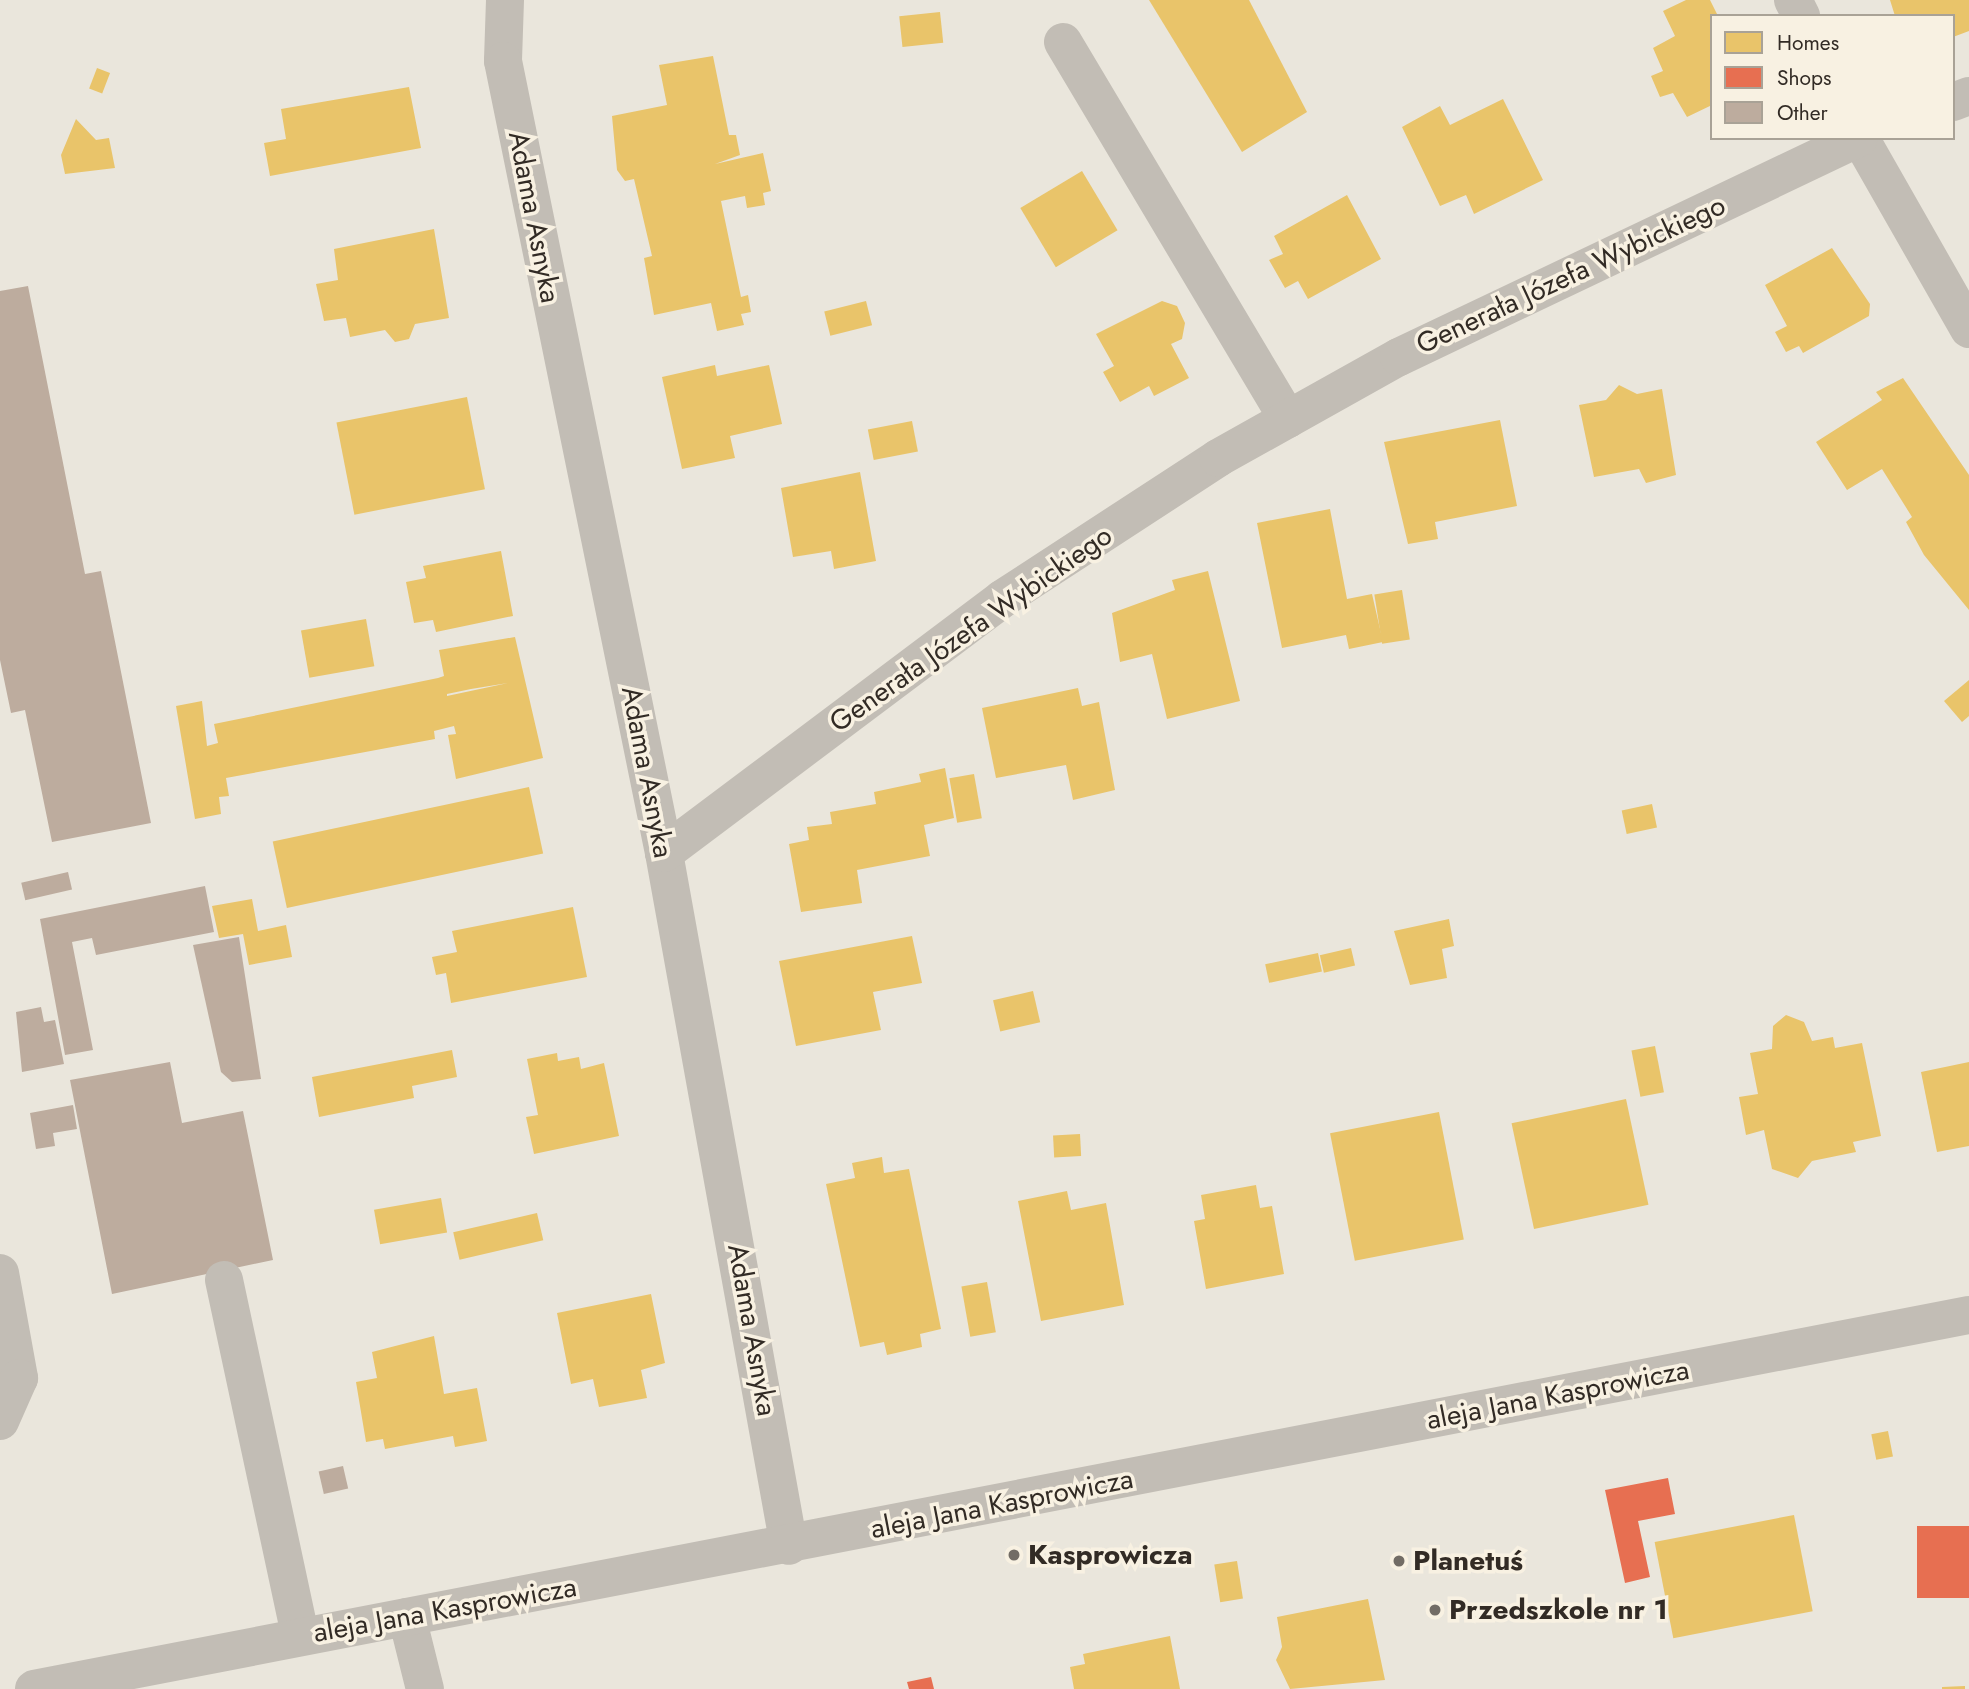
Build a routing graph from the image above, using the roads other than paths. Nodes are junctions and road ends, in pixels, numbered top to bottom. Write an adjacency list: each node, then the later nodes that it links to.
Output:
1 (505, 0): 7 (street, Adama Asnyka)
2 (1063, 42): 6 (street)
3 (1855, 140): 6 (street, Generała Józefa Wybickiego)
4 (1860, 140): 5 (street)
5 (1969, 329)
6 (1287, 419): 7 (street, Generała Józefa Wybickiego)
7 (664, 853): 12 (street, Adama Asnyka)
8 (0, 1273): 11 (street)
9 (224, 1280): 14 (street)
10 (1969, 1315): 12 (street, aleja Jana Kasprowicza)
11 (0, 1421)
12 (789, 1546): 13 (street, aleja Jana Kasprowicza)
13 (407, 1617): 14 (street, aleja Jana Kasprowicza); 16 (street)
14 (300, 1635): 15 (street, aleja Jana Kasprowicza)
15 (34, 1689)
16 (425, 1689)

